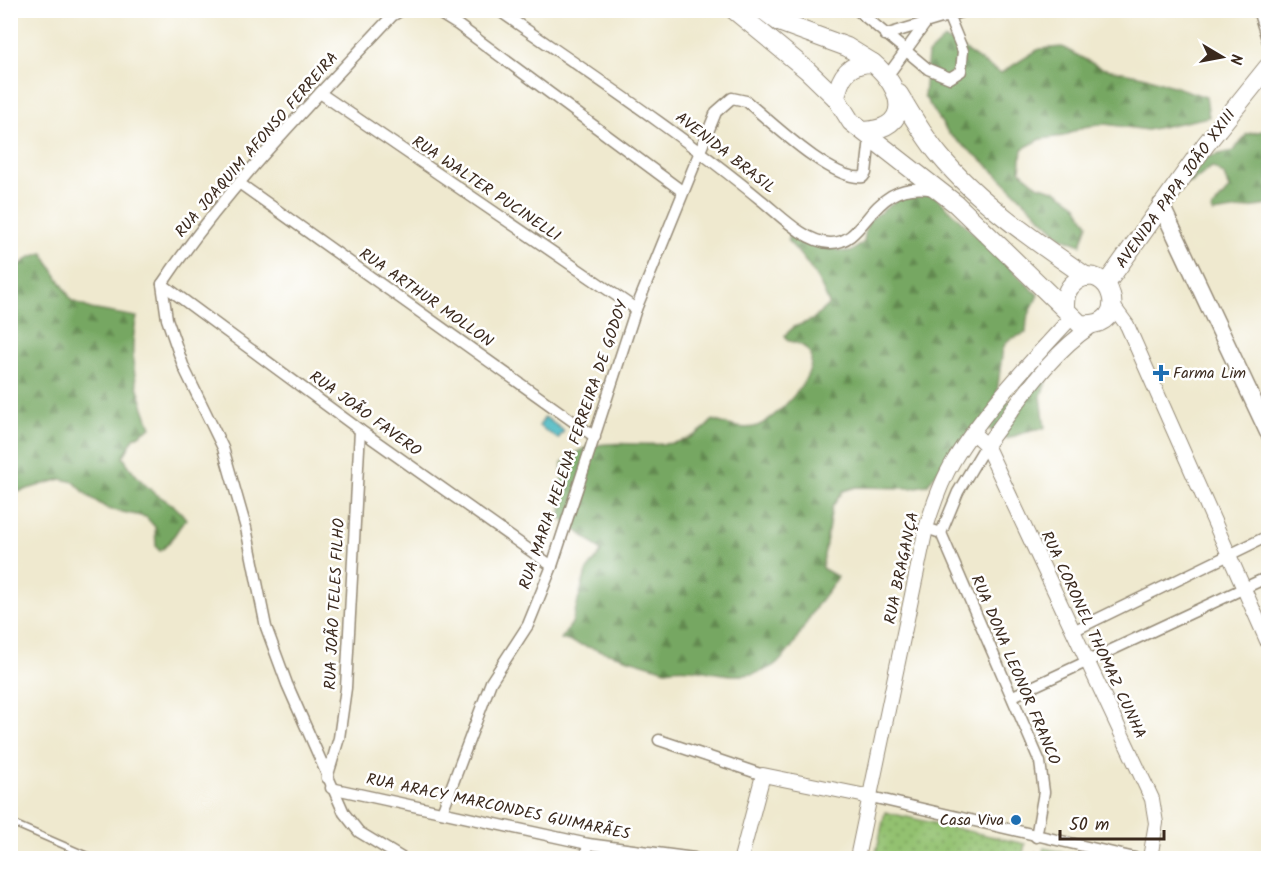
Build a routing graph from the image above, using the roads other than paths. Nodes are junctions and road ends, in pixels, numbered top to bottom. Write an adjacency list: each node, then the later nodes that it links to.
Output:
1 (402, 10): 18 (street, RUA JOAQUIM AFONSO FERREIRA)
2 (434, 10): 24 (street)
3 (498, 10): 21 (street, AVENIDA BRASIL)
4 (734, 10): 19 (main road)
5 (763, 10): 14 (main road)
6 (857, 10): 11 (street)
7 (968, 10): 9 (street)
8 (1258, 10): 12 (street)
9 (948, 14): 10 (street); 13 (street)
10 (925, 24): 11 (street); 13 (street)
11 (885, 35): 13 (street)
12 (1269, 42)
13 (907, 51): 16 (street)
14 (873, 63): 16 (main road); 19 (main road)
15 (1269, 67): 25 (main road, AVENIDA PAPA JOÃO XXIII)
16 (888, 75): 17 (main road)
17 (897, 92): 20 (main road); 26 (main road)
18 (320, 93): 22 (street, RUA JOAQUIM AFONSO FERREIRA); 30 (street, RUA WALTER PUCINELLI)
19 (836, 98): 20 (main road)
20 (866, 134): 21 (street, RUA MARIA HELENA FERREIRA DE GODOY); 23 (main road)
21 (699, 149): 23 (street, AVENIDA BRASIL); 24 (street, RUA MARIA HELENA FERREIRA DE GODOY)
22 (239, 183): 27 (street, RUA JOAQUIM AFONSO FERREIRA); 36 (street, RUA ARTHUR MOLLON)
23 (937, 190): 31 (main road)
24 (682, 191): 30 (street, RUA MARIA HELENA FERREIRA DE GODOY)
25 (1161, 205): 28 (main road, AVENIDA PAPA JOÃO XXIII); 34 (main road)
26 (1087, 277): 28 (main road); 31 (main road)
27 (162, 284): 33 (street, RUA JOÃO FAVERO); 51 (street)
28 (1106, 284): 29 (main road)
29 (1113, 306): 32 (main road); 41 (street)
30 (636, 309): 36 (street, RUA MARIA HELENA FERREIRA DE GODOY)
31 (1068, 313): 32 (main road); 35 (street, RUA BRAGANÇA)
32 (1092, 326): 37 (street, RUA BRAGANÇA)
33 (360, 430): 42 (street, RUA JOÃO FAVERO); 51 (street, RUA JOÃO TELES FILHO)
34 (1269, 432)
35 (973, 433): 37 (street, RUA CORONEL THOMAZ CUNHA); 38 (street, RUA BRAGANÇA)
36 (595, 437): 42 (street, RUA MARIA HELENA FERREIRA DE GODOY)
37 (986, 445): 39 (street, RUA BRAGANÇA); 45 (street, RUA CORONEL THOMAZ CUNHA)
38 (926, 528): 39 (street); 52 (street, RUA BRAGANÇA)
39 (941, 533): 48 (street, RUA DONA LEONOR FRANCO)
40 (1269, 536): 41 (street)
41 (1228, 553): 44 (street); 45 (street)
42 (552, 566): 53 (street, RUA MARIA HELENA FERREIRA DE GODOY)
43 (1269, 577): 44 (street)
44 (1244, 588): 46 (street); 47 (street)
45 (1073, 631): 47 (street, RUA CORONEL THOMAZ CUNHA)
46 (1269, 643)
47 (1089, 662): 48 (street); 64 (street, RUA CORONEL THOMAZ CUNHA)
48 (1012, 696): 55 (street, RUA DONA LEONOR FRANCO)
49 (659, 740): 50 (street)
50 (763, 775): 52 (street); 57 (street)
51 (329, 783): 53 (street, RUA ARACY MARCONDES GUIMARÃES); 59 (street)
52 (871, 797): 55 (street); 62 (street, RUA BRAGANÇA)
53 (442, 812): 56 (street, RUA ARACY MARCONDES GUIMARÃES)
54 (10, 822): 58 (lane)
55 (1036, 837): 63 (street)
56 (588, 844): 60 (street); 61 (street, RUA ARACY MARCONDES GUIMARÃES)
57 (745, 855)
58 (93, 858)
59 (402, 858)
60 (585, 858)
61 (694, 858)
62 (857, 858)
63 (1135, 858)
64 (1150, 858)

